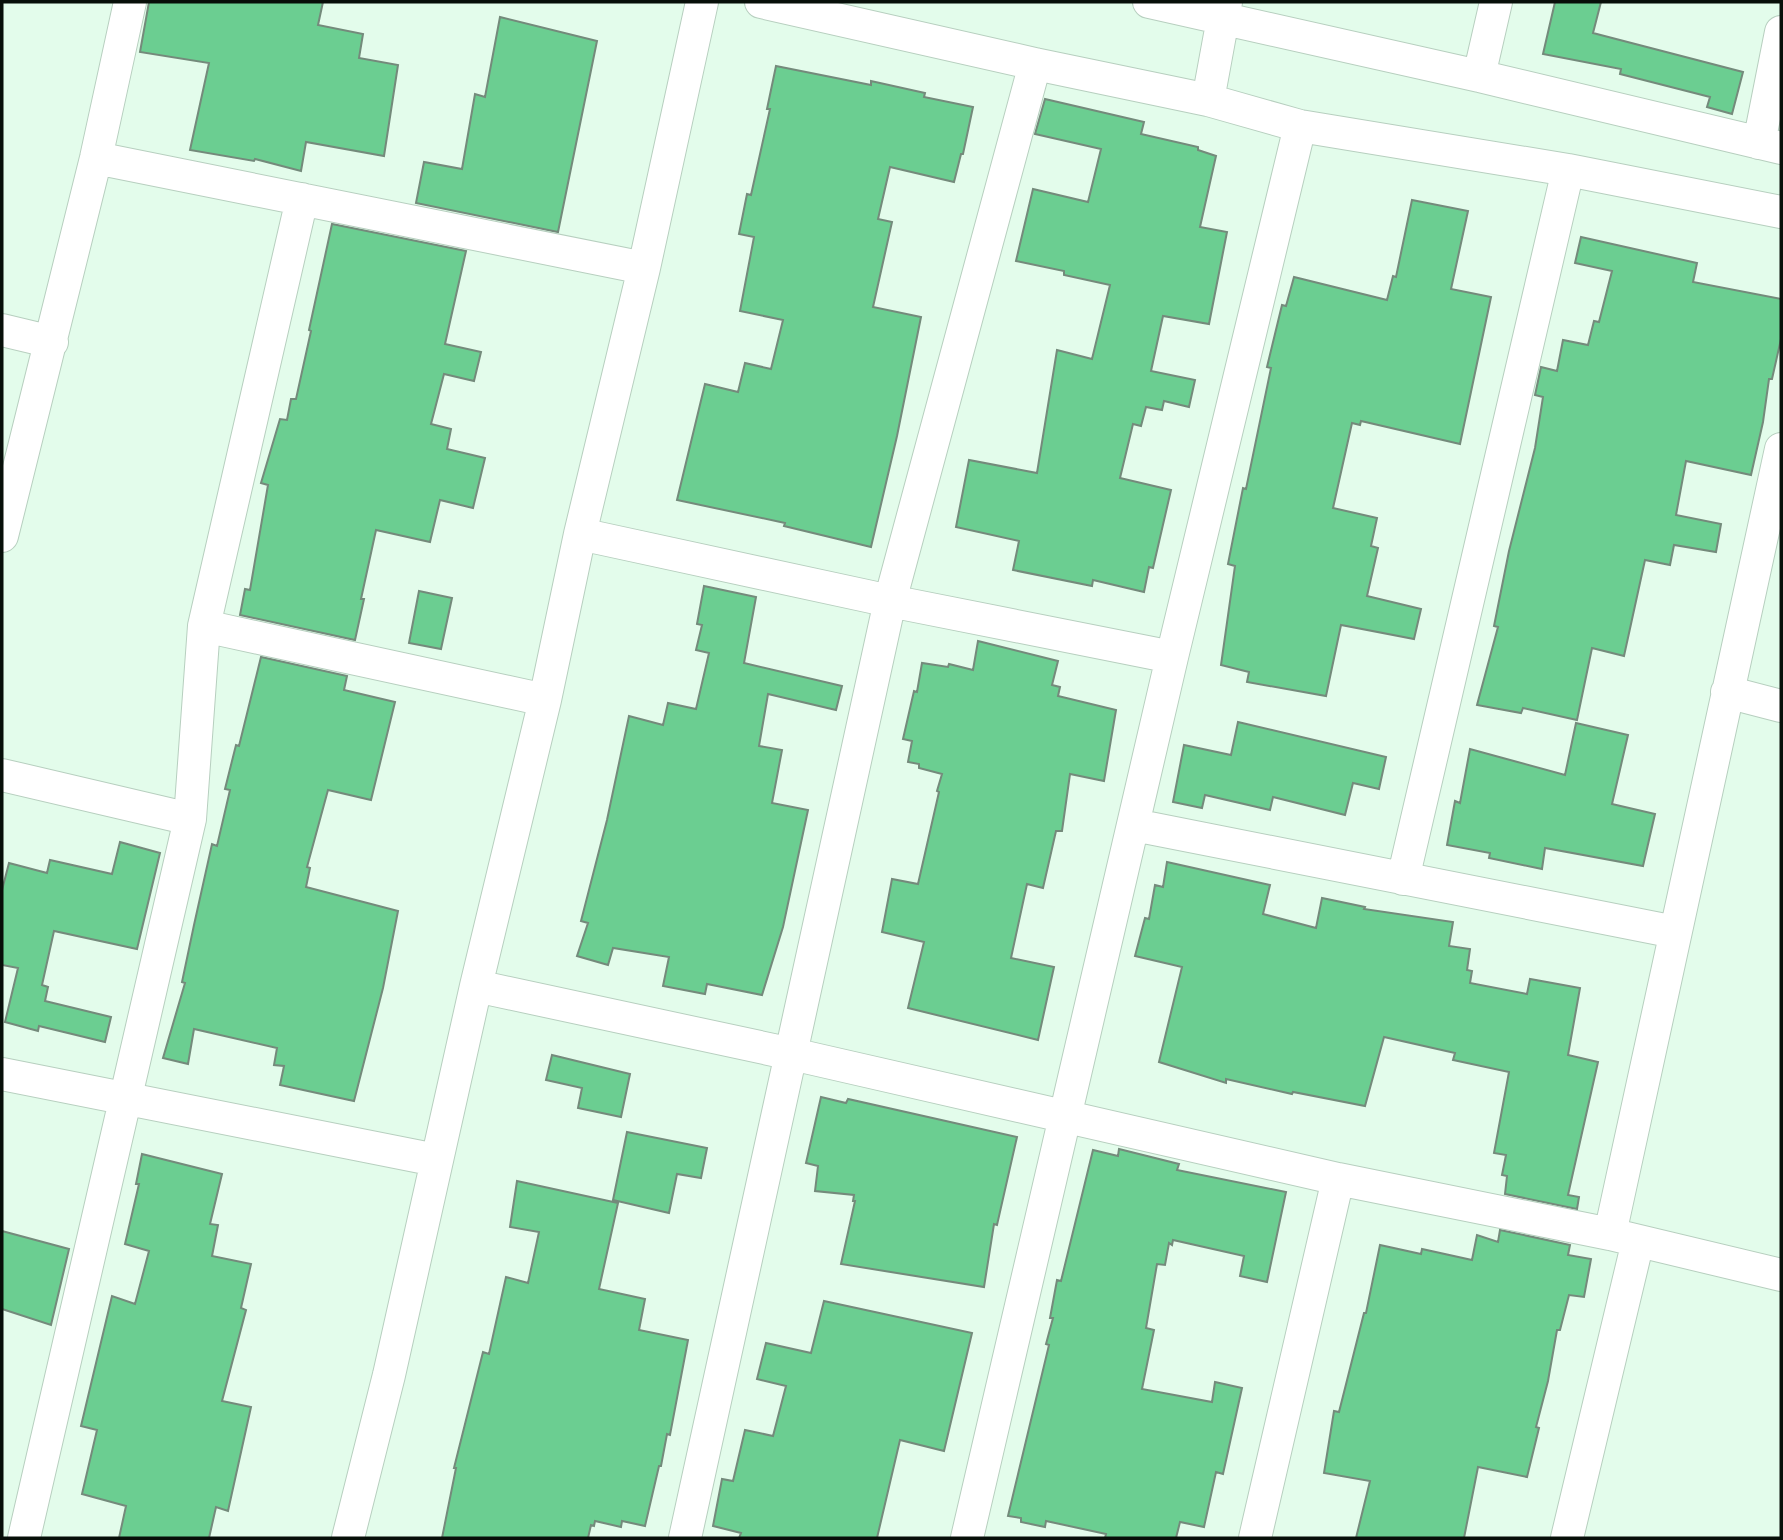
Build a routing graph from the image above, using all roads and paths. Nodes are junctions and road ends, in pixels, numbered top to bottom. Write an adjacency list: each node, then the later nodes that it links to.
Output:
1 (130, 2): 13 (street)
2 (702, 2): 17 (street)
3 (761, 2): 8 (street)
4 (1149, 2): 6 (street)
5 (1496, 2): 9 (street)
6 (1224, 10): 9 (street); 10 (street)
7 (1781, 32): 12 (street)
8 (1035, 64): 10 (street); 23 (street)
9 (1479, 76): 12 (street)
10 (1208, 100): 11 (street)
11 (1300, 126): 14 (street); 25 (street)
12 (1770, 146)
13 (96, 158): 15 (street); 19 (street)
14 (1568, 170): 16 (street); 32 (street)
15 (302, 199): 17 (street); 24 (street)
16 (1781, 212)
17 (644, 268): 21 (street)
18 (2, 330): 19 (street)
19 (52, 342): 22 (street)
20 (1781, 449): 26 (street)
21 (580, 534): 23 (street); 27 (street)
22 (2, 537)
23 (890, 601): 25 (street); 35 (street)
24 (204, 626): 27 (street); 30 (street)
25 (1172, 657): 31 (street)
26 (1727, 692): 28 (street); 33 (street)
27 (545, 699): 34 (street)
28 (1781, 706)
29 (2, 775): 30 (street)
30 (190, 819): 37 (street)
31 (1134, 825): 32 (street); 38 (street)
32 (1403, 879): 33 (street)
33 (1675, 932): 41 (street)
34 (476, 985): 35 (street); 39 (street)
35 (792, 1054): 38 (street); 45 (street)
36 (2, 1074): 37 (street)
37 (126, 1099): 39 (street); 43 (street)
38 (1065, 1116): 40 (street); 46 (street)
39 (436, 1160): 44 (street)
40 (1338, 1179): 41 (street); 47 (street)
41 (1624, 1238): 42 (street); 48 (street)
42 (1781, 1275)
43 (24, 1538)
44 (348, 1538)
45 (685, 1538)
46 (967, 1538)
47 (1255, 1538)
48 (1567, 1538)

